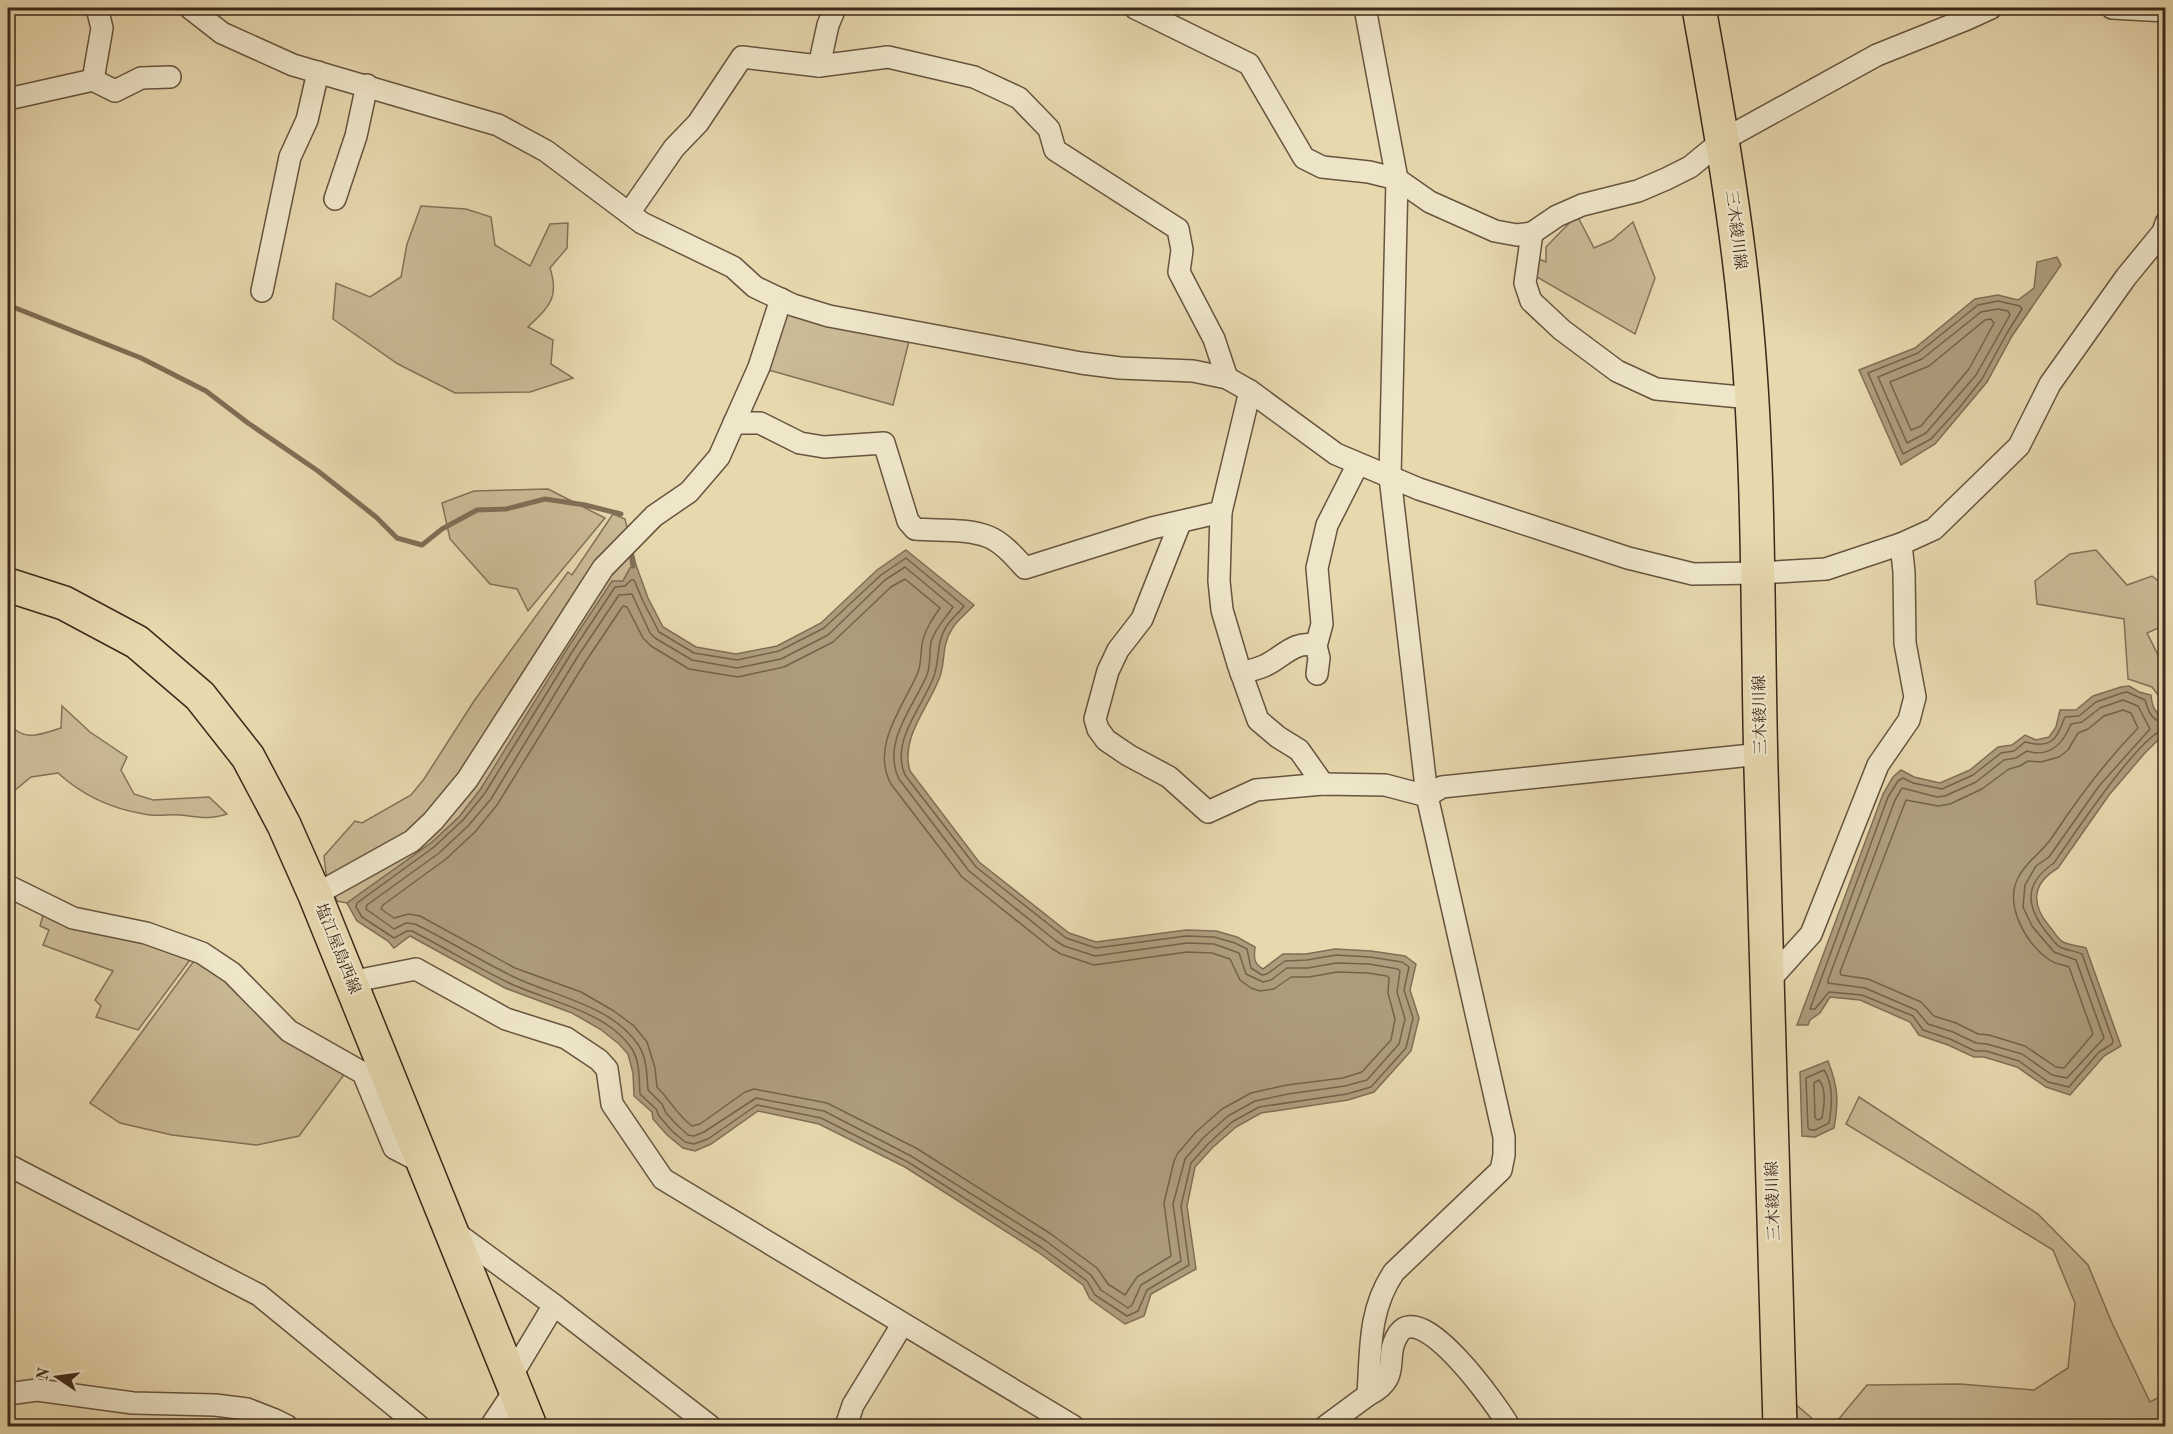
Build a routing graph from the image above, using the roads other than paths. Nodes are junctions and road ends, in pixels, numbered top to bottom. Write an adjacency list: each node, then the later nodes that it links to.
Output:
1 (97, 8): 14 (street)
2 (190, 8): 12 (street)
3 (835, 8): 11 (street)
4 (1135, 8): 18 (street)
5 (1365, 8): 18 (street)
6 (1699, 8): 17 (main road, 三木綾川線)
7 (1991, 8): 10 (street)
8 (2112, 8): 9 (street)
9 (2166, 10)
10 (1967, 13): 17 (street)
11 (819, 66): 20 (street); 25 (street)
12 (318, 72): 15 (street); 23 (street)
13 (170, 77): 14 (street)
14 (93, 80): 16 (street)
15 (367, 85): 19 (street); 20 (street)
16 (8, 99)
17 (1723, 140): 22 (street); 27 (main road, 三木綾川線)
18 (1397, 179): 22 (street); 30 (street)
19 (335, 199)
20 (629, 213): 24 (street)
21 (2166, 223): 33 (street)
22 (1532, 233): 27 (street)
23 (262, 291)
24 (781, 299): 25 (street); 28 (street)
25 (1227, 378): 26 (street)
26 (1250, 391): 29 (street); 31 (street)
27 (1751, 398): 34 (main road, 三木綾川線)
28 (734, 423): 32 (street); 43 (street)
29 (1358, 464): 30 (street); 36 (street)
30 (1390, 477): 34 (street); 41 (street)
31 (1221, 512): 32 (street); 37 (street)
32 (1180, 522): 40 (street)
33 (1901, 544): 34 (street); 45 (street)
34 (1759, 573): 39 (main road, 三木綾川線)
35 (8, 585): 43 (main road, 塩江屋島西線)
36 (1316, 646): 37 (street); 38 (street)
37 (1240, 672): 40 (street)
38 (1317, 674)
39 (1761, 754): 41 (street); 45 (main road, 三木綾川線)
40 (1323, 784): 41 (street)
41 (1427, 795): 53 (street)
42 (8, 886): 46 (street)
43 (315, 895): 44 (main road, 塩江屋島西線)
44 (350, 982): 46 (main road, 塩江屋島西線); 50 (street)
45 (1768, 982): 63 (main road, 三木綾川線)
46 (423, 1163): 48 (main road, 塩江屋島西線)
47 (8, 1166): 55 (street)
48 (452, 1230): 49 (street); 51 (main road, 塩江屋島西線)
49 (554, 1305): 51 (street); 58 (street)
50 (902, 1325): 59 (street); 60 (street)
51 (513, 1384): 56 (street); 57 (main road, 塩江屋島西線)
52 (8, 1394): 54 (street)
53 (1368, 1395): 61 (street); 62 (street)
54 (287, 1426)
55 (419, 1426)
56 (491, 1426)
57 (530, 1426)
58 (710, 1426)
59 (846, 1426)
60 (1073, 1426)
61 (1326, 1426)
62 (1509, 1426)
63 (1780, 1426)

